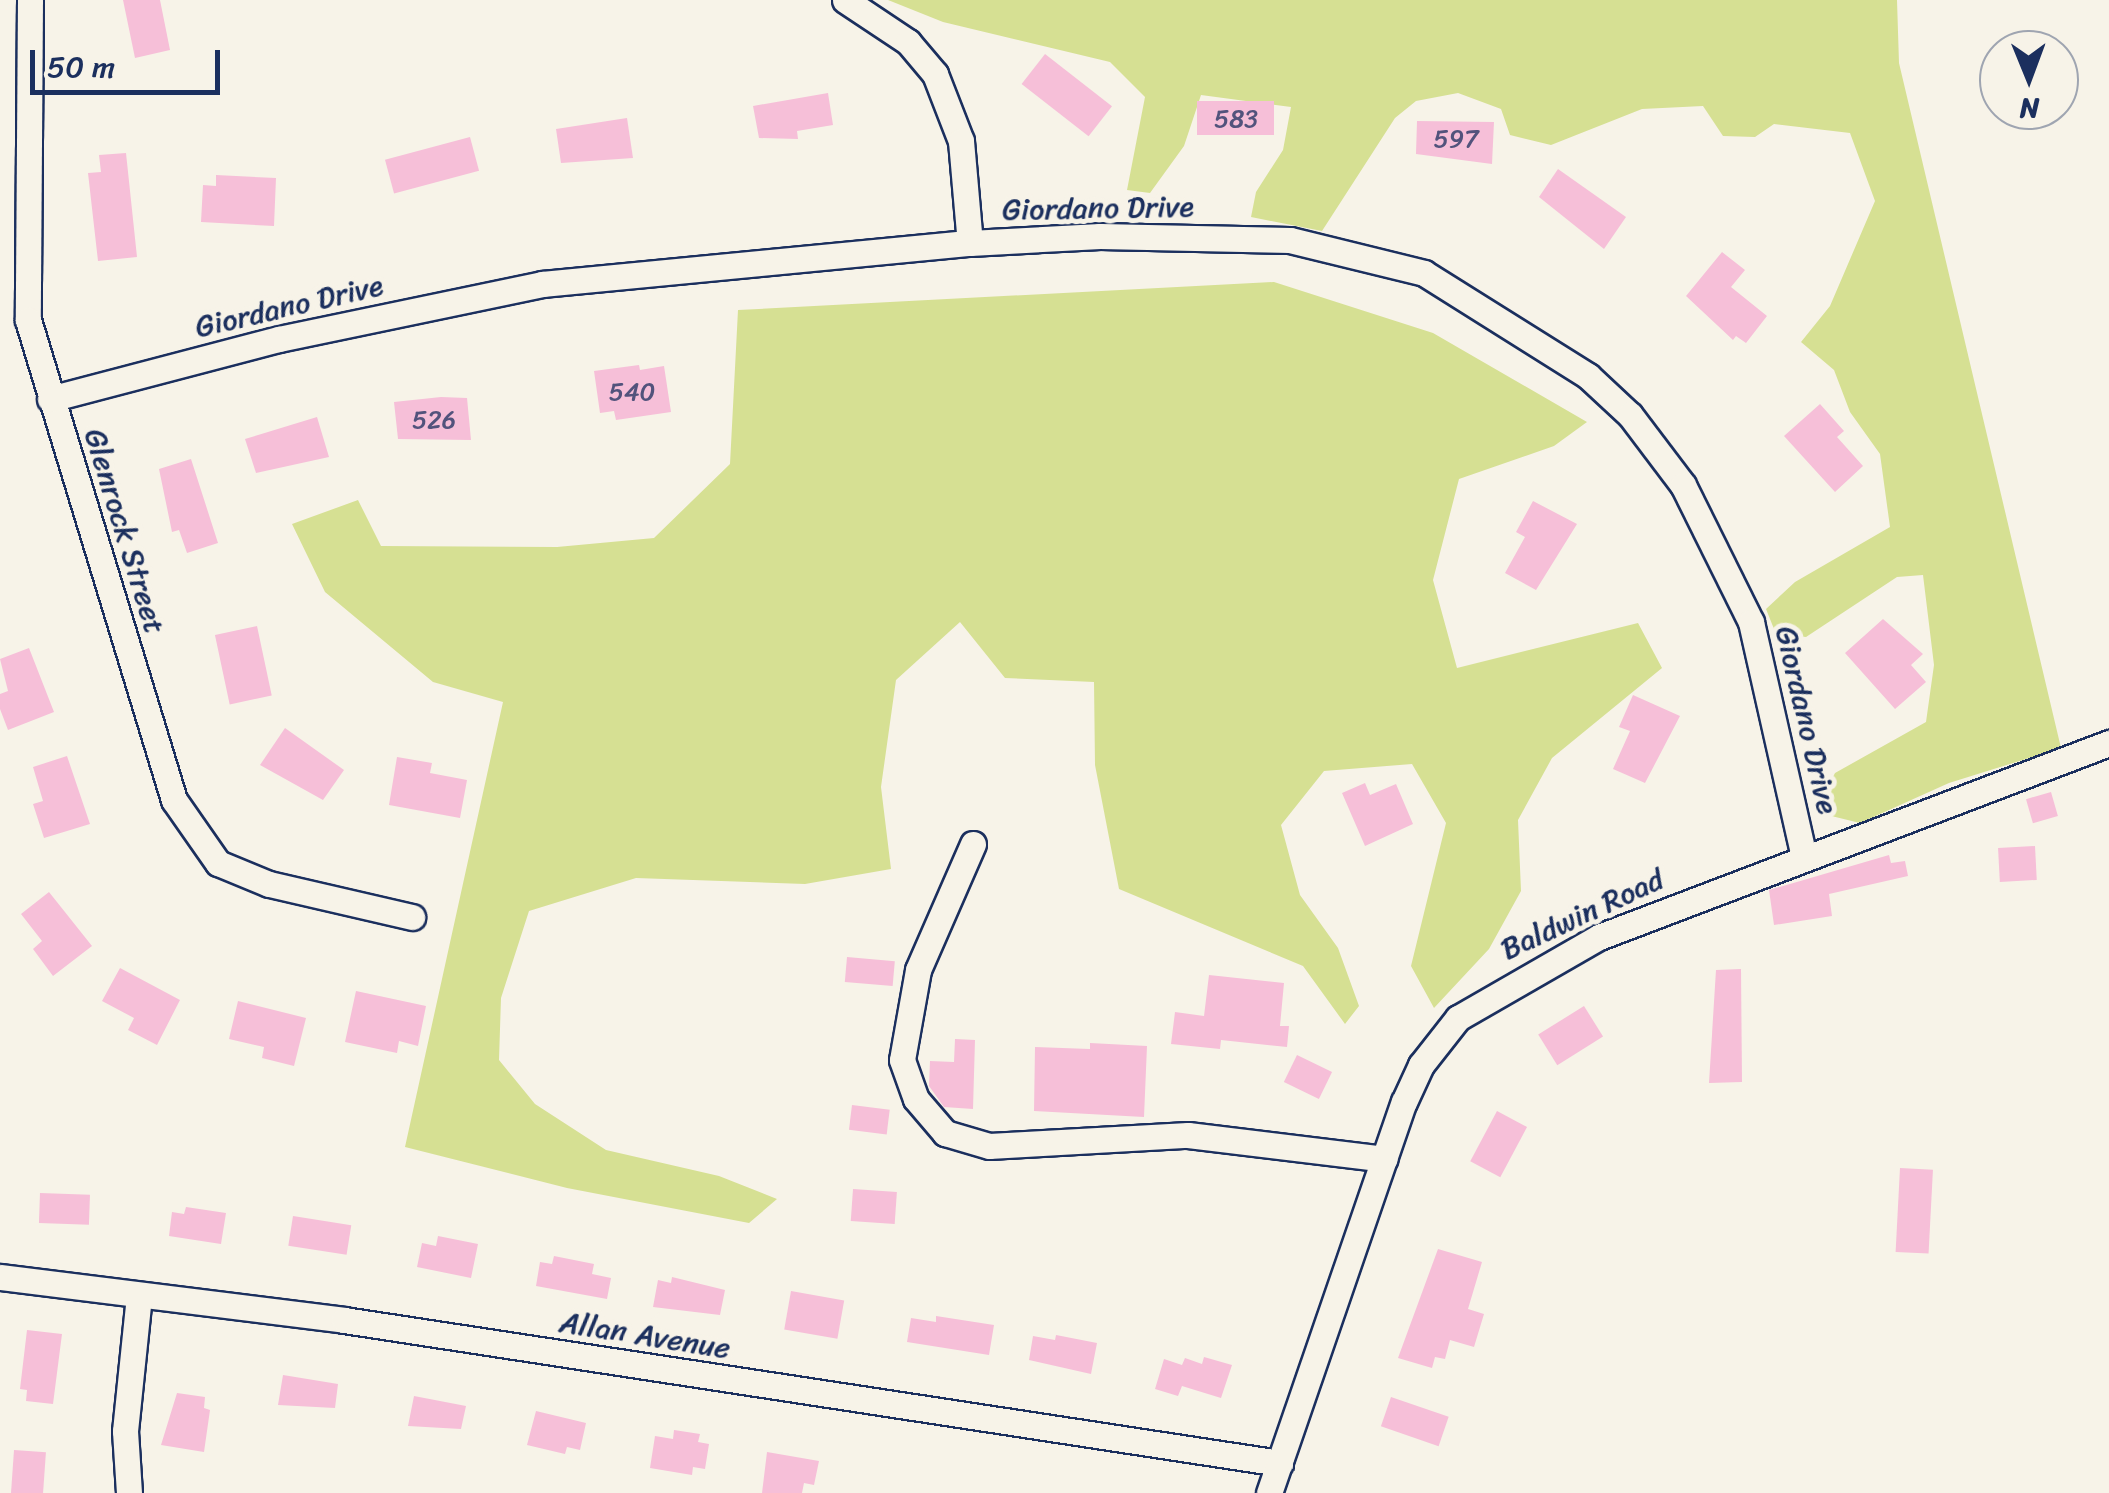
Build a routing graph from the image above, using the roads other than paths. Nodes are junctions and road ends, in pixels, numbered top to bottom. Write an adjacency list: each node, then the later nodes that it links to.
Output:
1 (30, 0): 4 (street, Glenrock Street)
2 (845, 0): 3 (street)
3 (970, 243): 4 (street, Giordano Drive); 7 (street, Giordano Drive)
4 (50, 398): 8 (street, Glenrock Street)
5 (2109, 743): 7 (street, Baldwin Road)
6 (973, 844): 9 (street)
7 (1804, 858): 9 (street, Baldwin Road)
8 (412, 917)
9 (1385, 1158): 12 (street, Baldwin Road)
10 (0, 1277): 11 (street, Allan Avenue)
11 (139, 1296): 12 (street, Allan Avenue); 13 (street)
12 (1280, 1463): 14 (street, Baldwin Road)
13 (129, 1493)
14 (1269, 1493)

